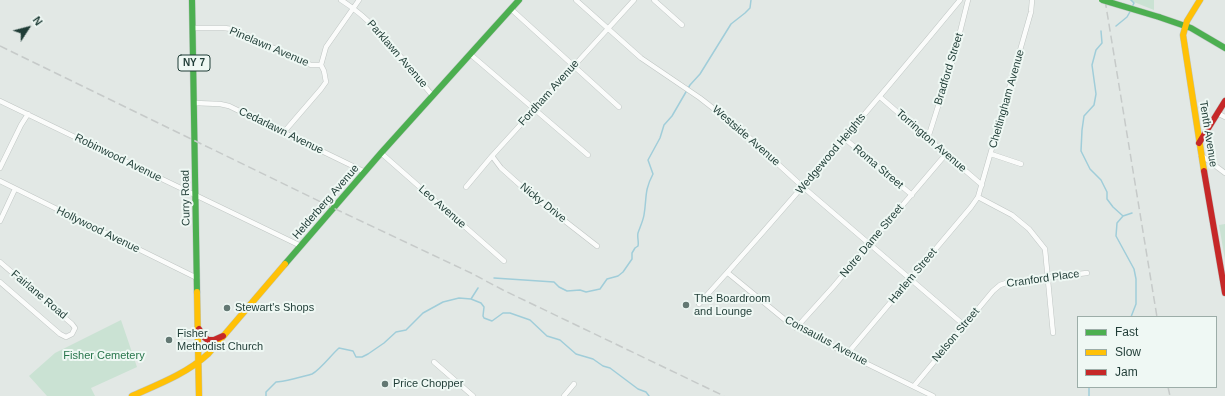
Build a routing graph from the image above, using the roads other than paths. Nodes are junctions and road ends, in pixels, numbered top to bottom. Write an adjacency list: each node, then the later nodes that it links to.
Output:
1 (192, 0): 17 (street, Curry Road / NY 7)
2 (342, 0): 13 (street, Parklawn Avenue)
3 (359, 0): 13 (street)
4 (519, 0): 14 (street, Helderberg Avenue)
5 (576, 0): 18 (street, Westside Avenue)
6 (634, 0): 18 (street, Fordham Avenue)
7 (654, 0): 15 (street)
8 (960, 0): 24 (street, Wedgewood Heights)
9 (968, 0): 35 (street, Bradford Street)
10 (1032, 0): 39 (street, Cheltingham Avenue)
11 (1102, 0): 16 (street, bridge)
12 (1200, 0): 16 (street)
13 (354, 8): 21 (street); 23 (street, Parklawn Avenue)
14 (511, 9): 20 (street, Helderberg Avenue); 22 (street)
15 (682, 26)
16 (1184, 26): 19 (street); 36 (street, Tenth Avenue)
17 (193, 28): 21 (street, Pinelawn Avenue); 27 (street, Curry Road / NY 7)
18 (608, 28): 22 (street, Fordham Avenue); 50 (street, Westside Avenue)
19 (1225, 48)
20 (470, 54): 23 (street, Helderberg Avenue); 29 (street)
21 (321, 65): 33 (street)
22 (574, 66): 28 (street); 29 (street, Fordham Avenue)
23 (432, 95): 37 (street, Helderberg Avenue)
24 (880, 97): 34 (street, Wedgewood Heights); 35 (street, Torrington Avenue)
25 (0, 101): 31 (street, Robinwood Avenue)
26 (1225, 101): 30 (street)
27 (194, 103): 33 (street, Cedarlawn Avenue); 52 (street, Curry Road / NY 7)
28 (619, 107)
29 (534, 109): 40 (street); 42 (street, Fordham Avenue)
30 (1217, 113): 32 (street); 36 (street)
31 (28, 114): 44 (street); 52 (street, Robinwood Avenue)
32 (1225, 117)
33 (284, 132): 45 (street, Cedarlawn Avenue)
34 (844, 138): 50 (street, Wedgewood Heights); 53 (street, Roma Street)
35 (928, 138): 38 (street, Torrington Avenue)
36 (1199, 143): 41 (street, Tenth Avenue)
37 (381, 153): 45 (street, Helderberg Avenue); 59 (street, Leo Avenue)
38 (946, 154): 48 (street, Torrington Avenue); 53 (street, Notre Dame Street)
39 (991, 154): 43 (street); 48 (street, Cheltingham Avenue)
40 (588, 155)
41 (1201, 155): 46 (street); 68 (street, Tenth Avenue)
42 (492, 156): 49 (street, Fordham Avenue); 58 (street, Nicky Drive)
43 (1021, 164)
44 (0, 168)
45 (365, 172): 57 (street, Helderberg Avenue)
46 (1225, 173)
47 (0, 180): 51 (street, Hollywood Avenue)
48 (982, 185): 54 (street, Cheltingham Avenue)
49 (466, 187)
50 (803, 187): 56 (street, Westside Avenue); 61 (street, Wedgewood Heights)
51 (15, 189): 55 (street); 63 (street, Hollywood Avenue)
52 (196, 195): 57 (street, Robinwood Avenue); 63 (street, Curry Road / NY 7)
53 (912, 195): 56 (street, Notre Dame Street)
54 (978, 197): 64 (street); 65 (street, Harlem Street)
55 (0, 221)
56 (869, 244): 65 (street, Westside Avenue); 72 (street, Notre Dame Street)
57 (301, 246): 74 (street, Helderberg Avenue)
58 (597, 246)
59 (504, 261)
60 (0, 262): 66 (street, Fairlane Road)
61 (728, 273): 69 (street, Wedgewood Heights); 72 (street, Consaulus Avenue)
62 (1087, 273): 64 (street, Cranford Place)
63 (197, 278): 71 (street, Curry Road / NY 7)
64 (1047, 278): 67 (street, Cranford Place); 73 (street)
65 (911, 279): 70 (street, Westside Avenue); 75 (street, Harlem Street)
66 (0, 282)
67 (1000, 285): 70 (street, Nelson Street)
68 (1225, 293)
69 (699, 304)
70 (964, 325): 79 (street, Nelson Street)
71 (198, 327): 74 (street); 77 (street, Curry Road / NY 7)
72 (796, 328): 75 (street, Consaulus Avenue)
73 (1053, 333)
74 (223, 336): 77 (street, Helderberg Avenue)
75 (847, 354): 79 (street, Consaulus Avenue)
76 (434, 362): 82 (street)
77 (199, 363): 80 (street, Helderberg Avenue); 81 (street, Curry Road / NY 7)
78 (574, 384): 83 (street)
79 (914, 386): 84 (street, Consaulus Avenue)
80 (132, 396)
81 (199, 396)
82 (473, 396)
83 (564, 396)
84 (933, 396)

